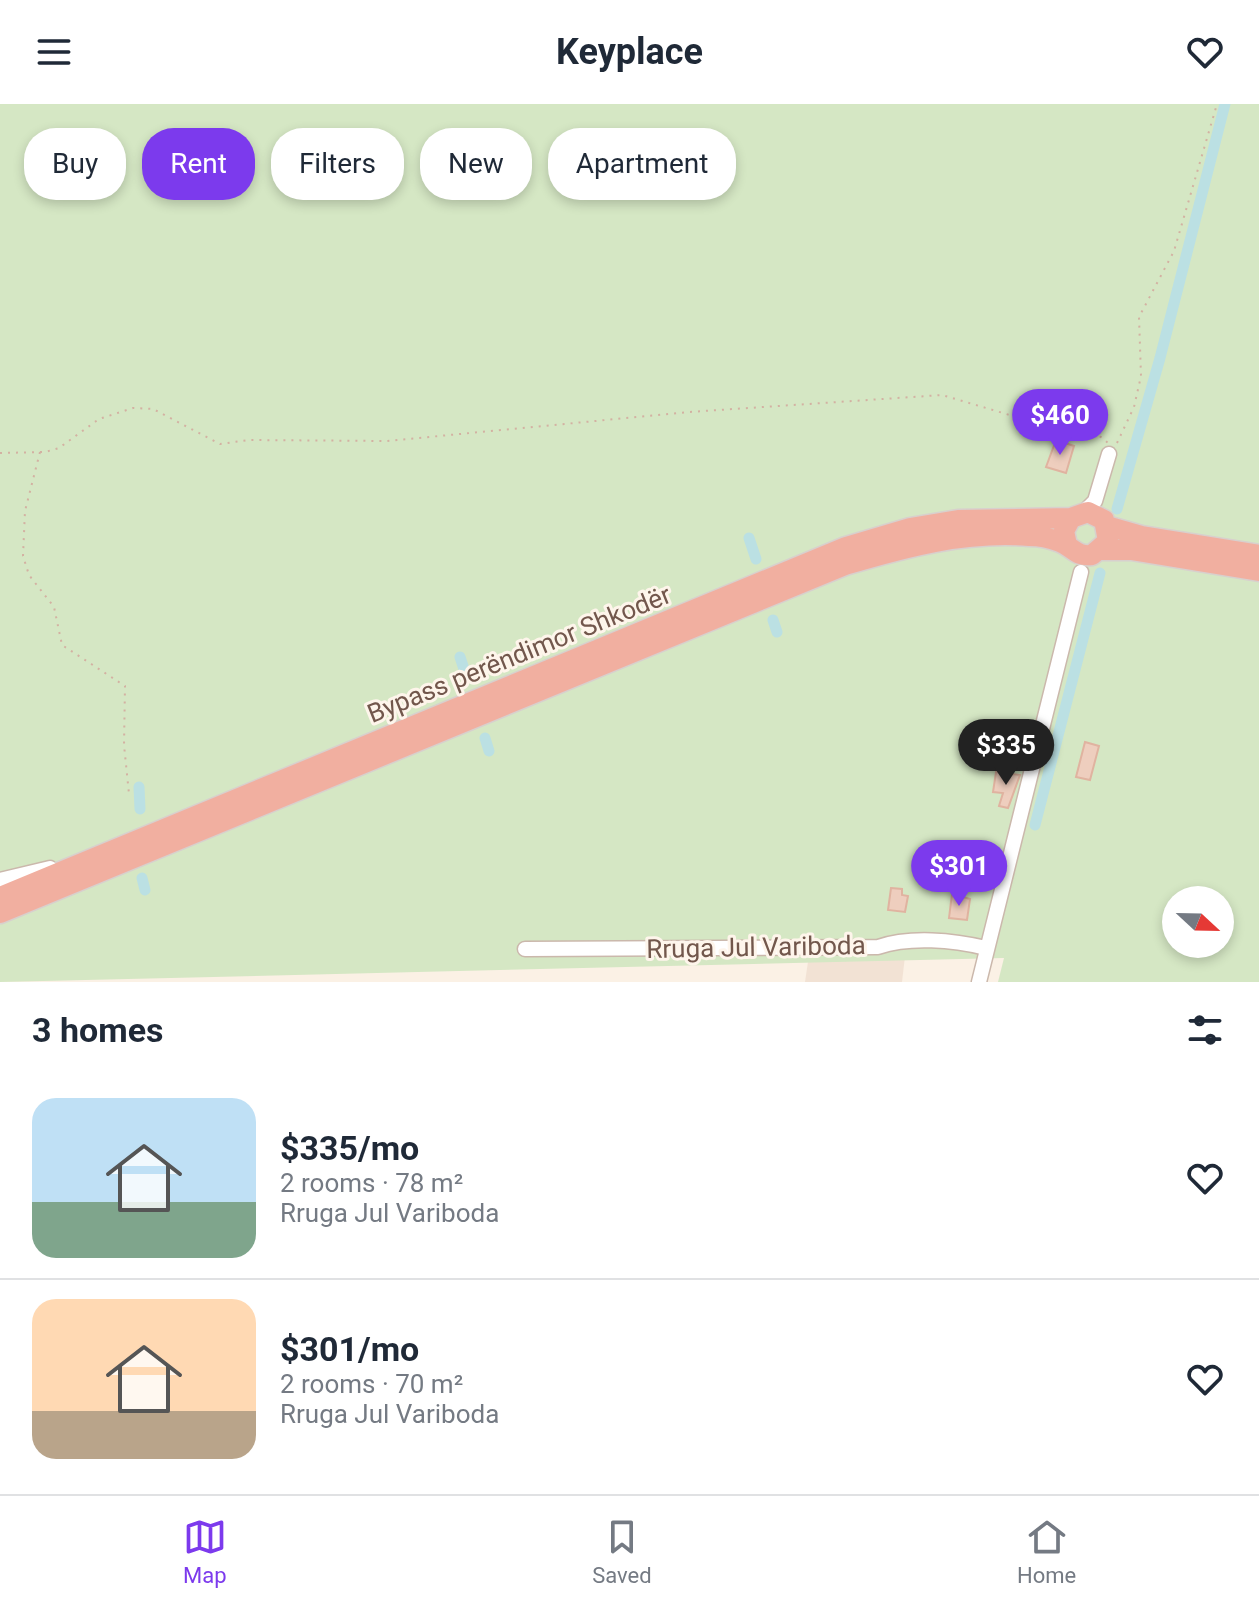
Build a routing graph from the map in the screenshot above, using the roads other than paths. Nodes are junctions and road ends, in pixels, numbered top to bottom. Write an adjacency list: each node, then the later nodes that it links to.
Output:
1 (1109, 454): 2 (street)
2 (1084, 508): 3 (highway, Bypass perëndimor Shkodër); 4 (highway); 8 (highway, Bypass perëndimor Shkodër)
3 (1106, 523): 5 (highway, Bypass perëndimor Shkodër); 6 (highway)
4 (1070, 548): 6 (highway, Bypass perëndimor Shkodër); 11 (highway, Bypass perëndimor Shkodër)
5 (1259, 555)
6 (1092, 559): 7 (highway, Bypass perëndimor Shkodër); 12 (street)
7 (1259, 571)
8 (92, 858): 9 (street); 10 (highway, Bypass perëndimor Shkodër)
9 (0, 880)
10 (0, 897)
11 (0, 913)
12 (986, 948): 13 (street, Rruga Jul Variboda); 14 (street)
13 (525, 949)
14 (979, 982)

